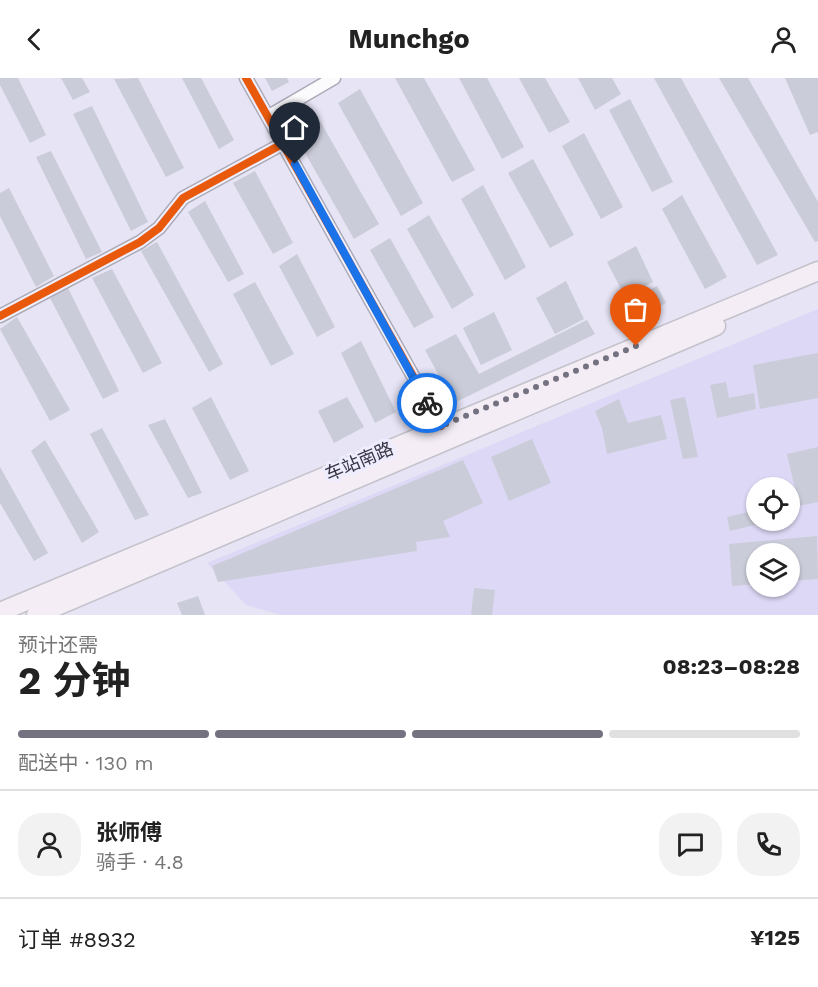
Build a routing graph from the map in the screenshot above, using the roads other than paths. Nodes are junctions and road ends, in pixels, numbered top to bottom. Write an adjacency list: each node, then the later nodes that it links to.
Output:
1 (246, 78): 3 (street)
2 (334, 78): 3 (street)
3 (269, 116): 4 (street)
4 (284, 143): 7 (street); 8 (street)
5 (818, 271): 8 (main road, 车站南路)
6 (818, 282): 10 (main road, 车站南路)
7 (0, 316)
8 (441, 426): 9 (main road, 车站南路)
9 (0, 612)
10 (36, 615)

